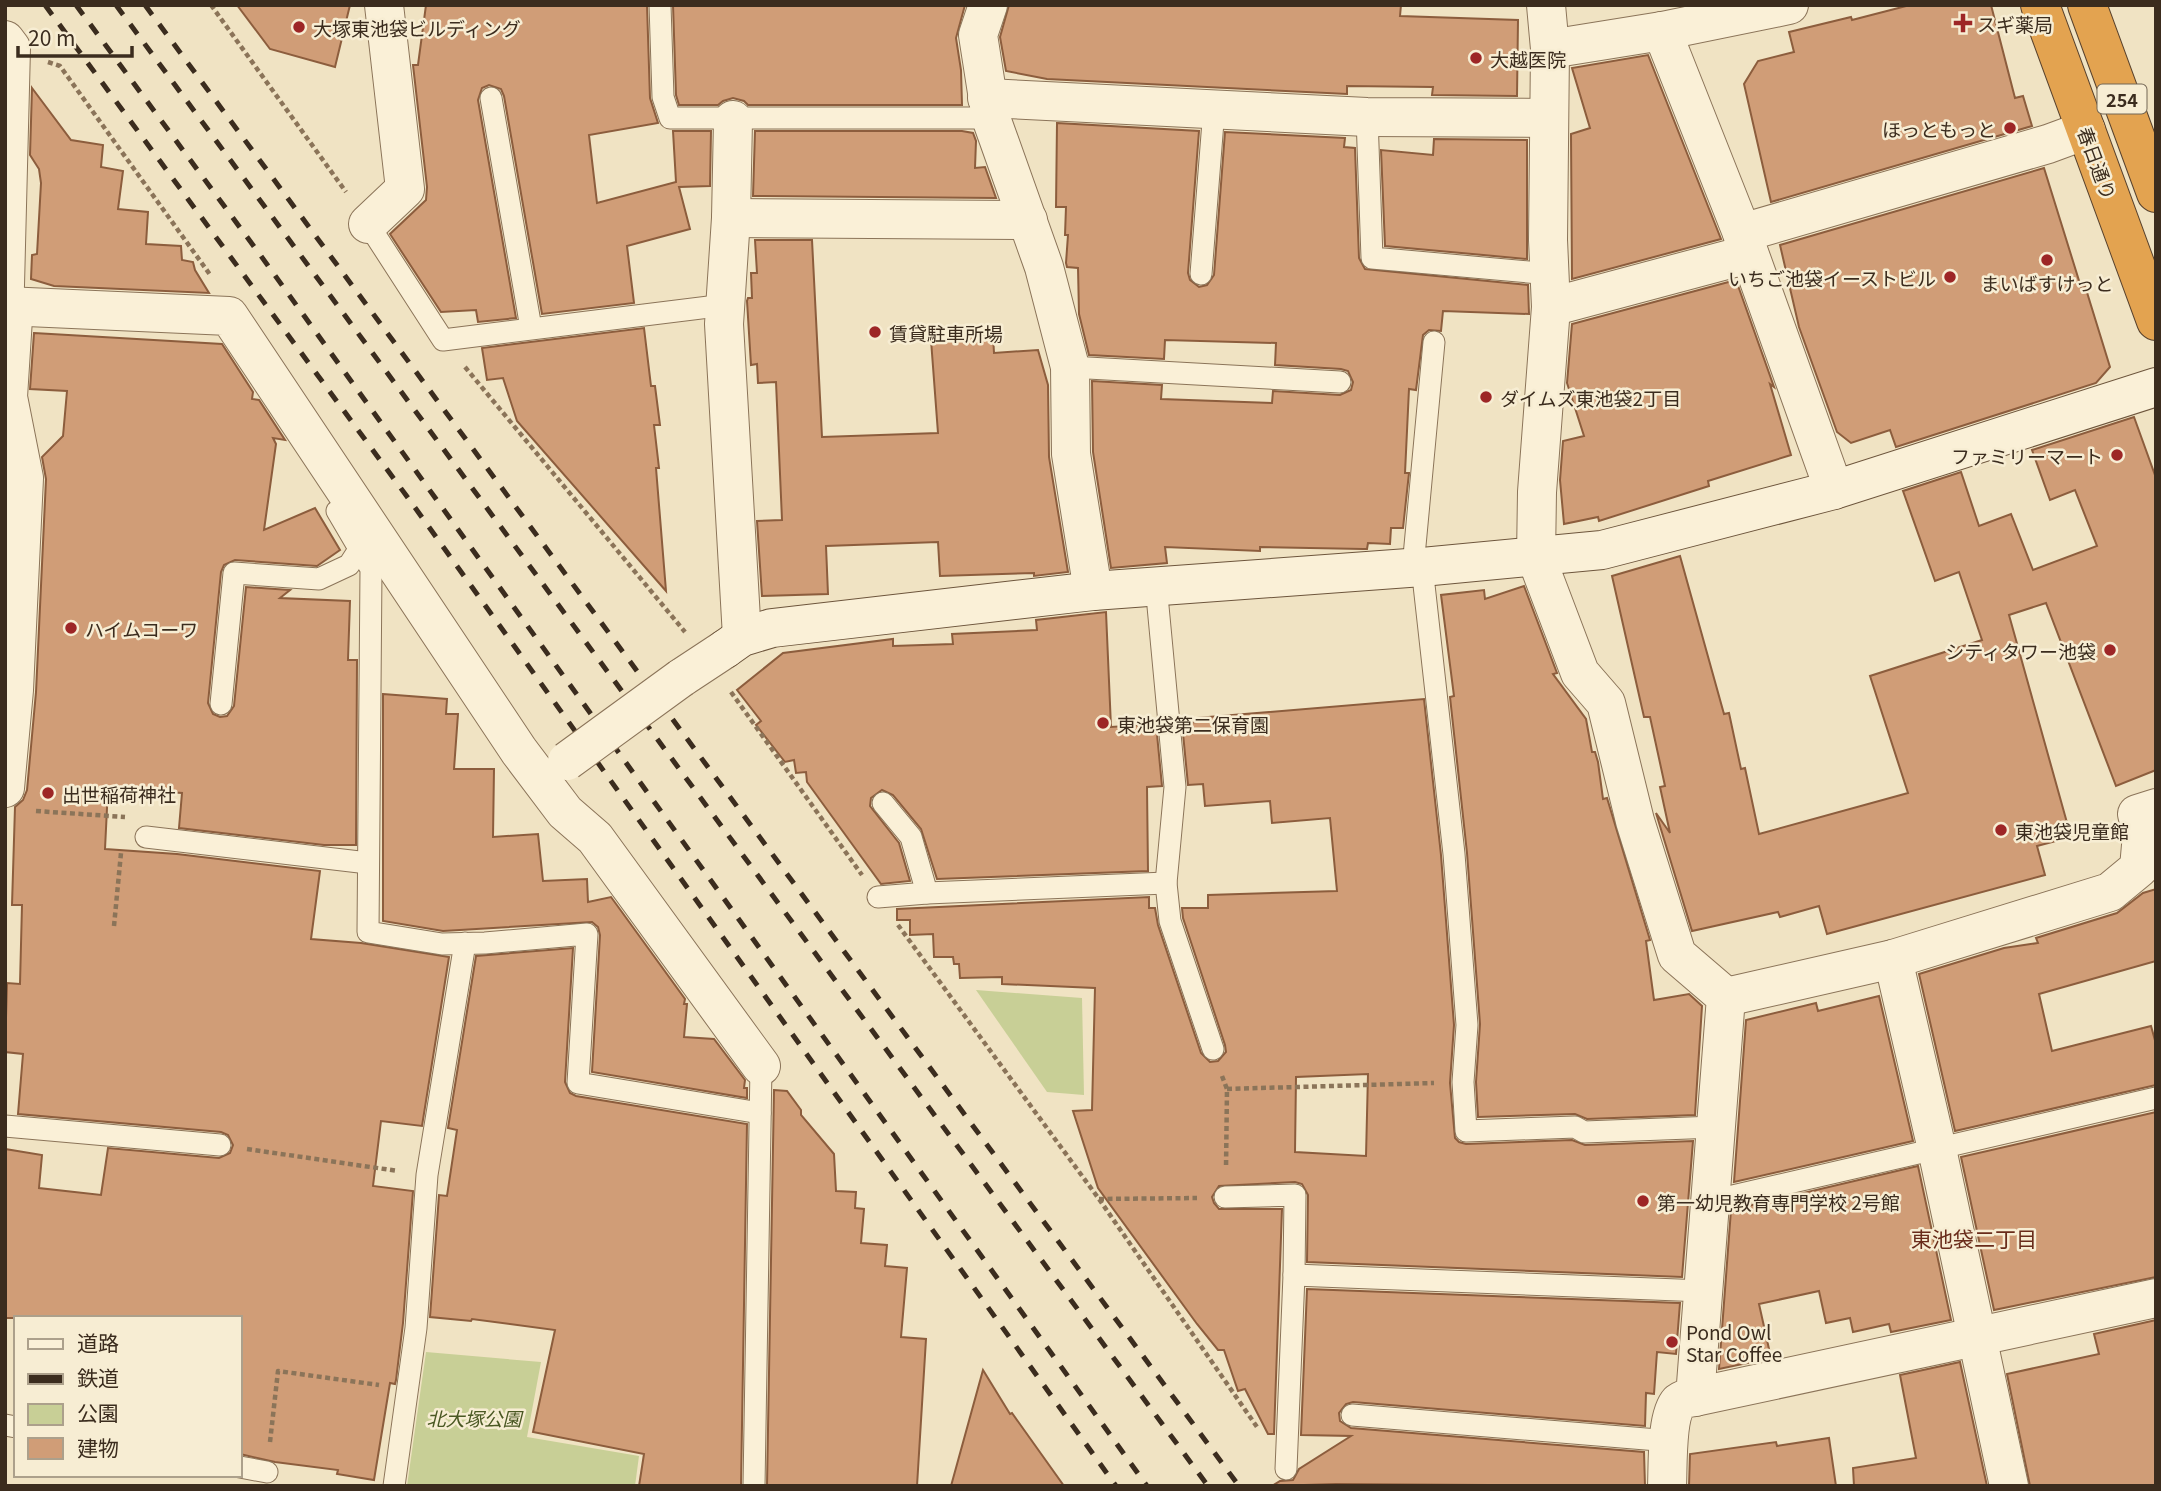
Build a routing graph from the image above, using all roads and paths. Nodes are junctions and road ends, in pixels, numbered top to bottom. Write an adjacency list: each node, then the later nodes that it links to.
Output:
1 (211, 5): 23 (path)
2 (384, 5): 23 (street)
3 (660, 5): 17 (lane)
4 (988, 5): 13 (street)
5 (1546, 5): 11 (street)
6 (1789, 5): 9 (street)
7 (2040, 5): 18 (highway, 春日通り / 254)
8 (2087, 5): 20 (highway, 254)
9 (1662, 31): 11 (street); 24 (street)
10 (8, 44): 19 (street); 29 (path)
11 (1550, 48): 16 (street)
12 (491, 98): 31 (lane)
13 (989, 108): 14 (street); 17 (lane); 22 (street)
14 (1214, 109): 15 (street); 25 (lane)
15 (1367, 117): 16 (street); 26 (lane)
16 (1549, 118): 26 (street)
17 (733, 120): 21 (street)
18 (2086, 130): 24 (street); 30 (highway, 春日通り / 254)
19 (8, 138): 27 (street)
20 (2156, 193)
21 (731, 218): 22 (street); 28 (street)
22 (1028, 220): 34 (street)
23 (368, 225): 32 (lane)
24 (1746, 243): 26 (street); 39 (street)
25 (1201, 274)
26 (1551, 290): 41 (street)
27 (6, 297): 29 (street); 38 (street)
28 (725, 305): 31 (lane); 45 (street)
29 (229, 316): 37 (street)
30 (2156, 321)
31 (531, 328): 32 (lane)
32 (443, 340): 45 (path)
33 (1434, 342): 42 (lane)
34 (1070, 367): 35 (lane); 44 (street)
35 (1340, 382)
36 (2156, 387): 39 (street)
37 (308, 434): 40 (lane); 48 (street)
38 (14, 474): 46 (street)
39 (1834, 489): 41 (street)
40 (360, 548): 47 (lane); 55 (lane)
41 (1536, 557): 42 (street); 62 (street)
42 (1418, 567): 43 (street); 65 (lane)
43 (1156, 585): 44 (street); 56 (lane)
44 (1093, 591): 45 (street)
45 (714, 656): 48 (street, bridge); 58 (path)
46 (9, 689): 49 (street)
47 (221, 704)
48 (554, 771): 64 (street)
49 (18, 799): 52 (path)
50 (883, 803): 57 (lane)
51 (2156, 808): 61 (street)
52 (123, 830)
53 (146, 837): 55 (lane)
54 (122, 843): 59 (path)
55 (368, 863): 60 (lane)
56 (1166, 883): 57 (lane); 63 (lane)
57 (927, 893): 58 (lane)
58 (878, 897): 75 (path)
59 (114, 926)
60 (465, 943): 68 (lane); 73 (lane)
61 (1893, 959): 62 (street); 72 (street)
62 (1726, 997): 70 (street)
63 (1213, 1049): 66 (path)
64 (761, 1066): 68 (lane)
65 (1463, 1082): 66 (path); 70 (lane)
66 (1227, 1089): 74 (path)
67 (2156, 1098): 72 (lane)
68 (760, 1113): 89 (lane)
69 (5, 1126): 71 (lane)
70 (1715, 1127): 76 (street)
71 (220, 1145): 73 (path)
72 (1937, 1149): 76 (lane); 80 (street)
73 (427, 1175): 81 (lane)
74 (1225, 1197): 75 (path); 77 (lane)
75 (1099, 1199): 86 (path)
76 (1711, 1201): 78 (street)
77 (1294, 1275): 78 (lane); 86 (lane)
78 (1704, 1291): 82 (street)
79 (2156, 1298): 80 (street)
80 (1977, 1338): 82 (street); 91 (street)
81 (407, 1389): 87 (path); 88 (lane)
82 (1695, 1397): 84 (street)
83 (1352, 1415): 84 (lane)
84 (1670, 1441): 90 (street)
85 (242, 1467): 87 (lane)
86 (1286, 1469)
87 (267, 1472)
88 (394, 1486)
89 (754, 1486)
90 (1667, 1486)
91 (2010, 1486)

